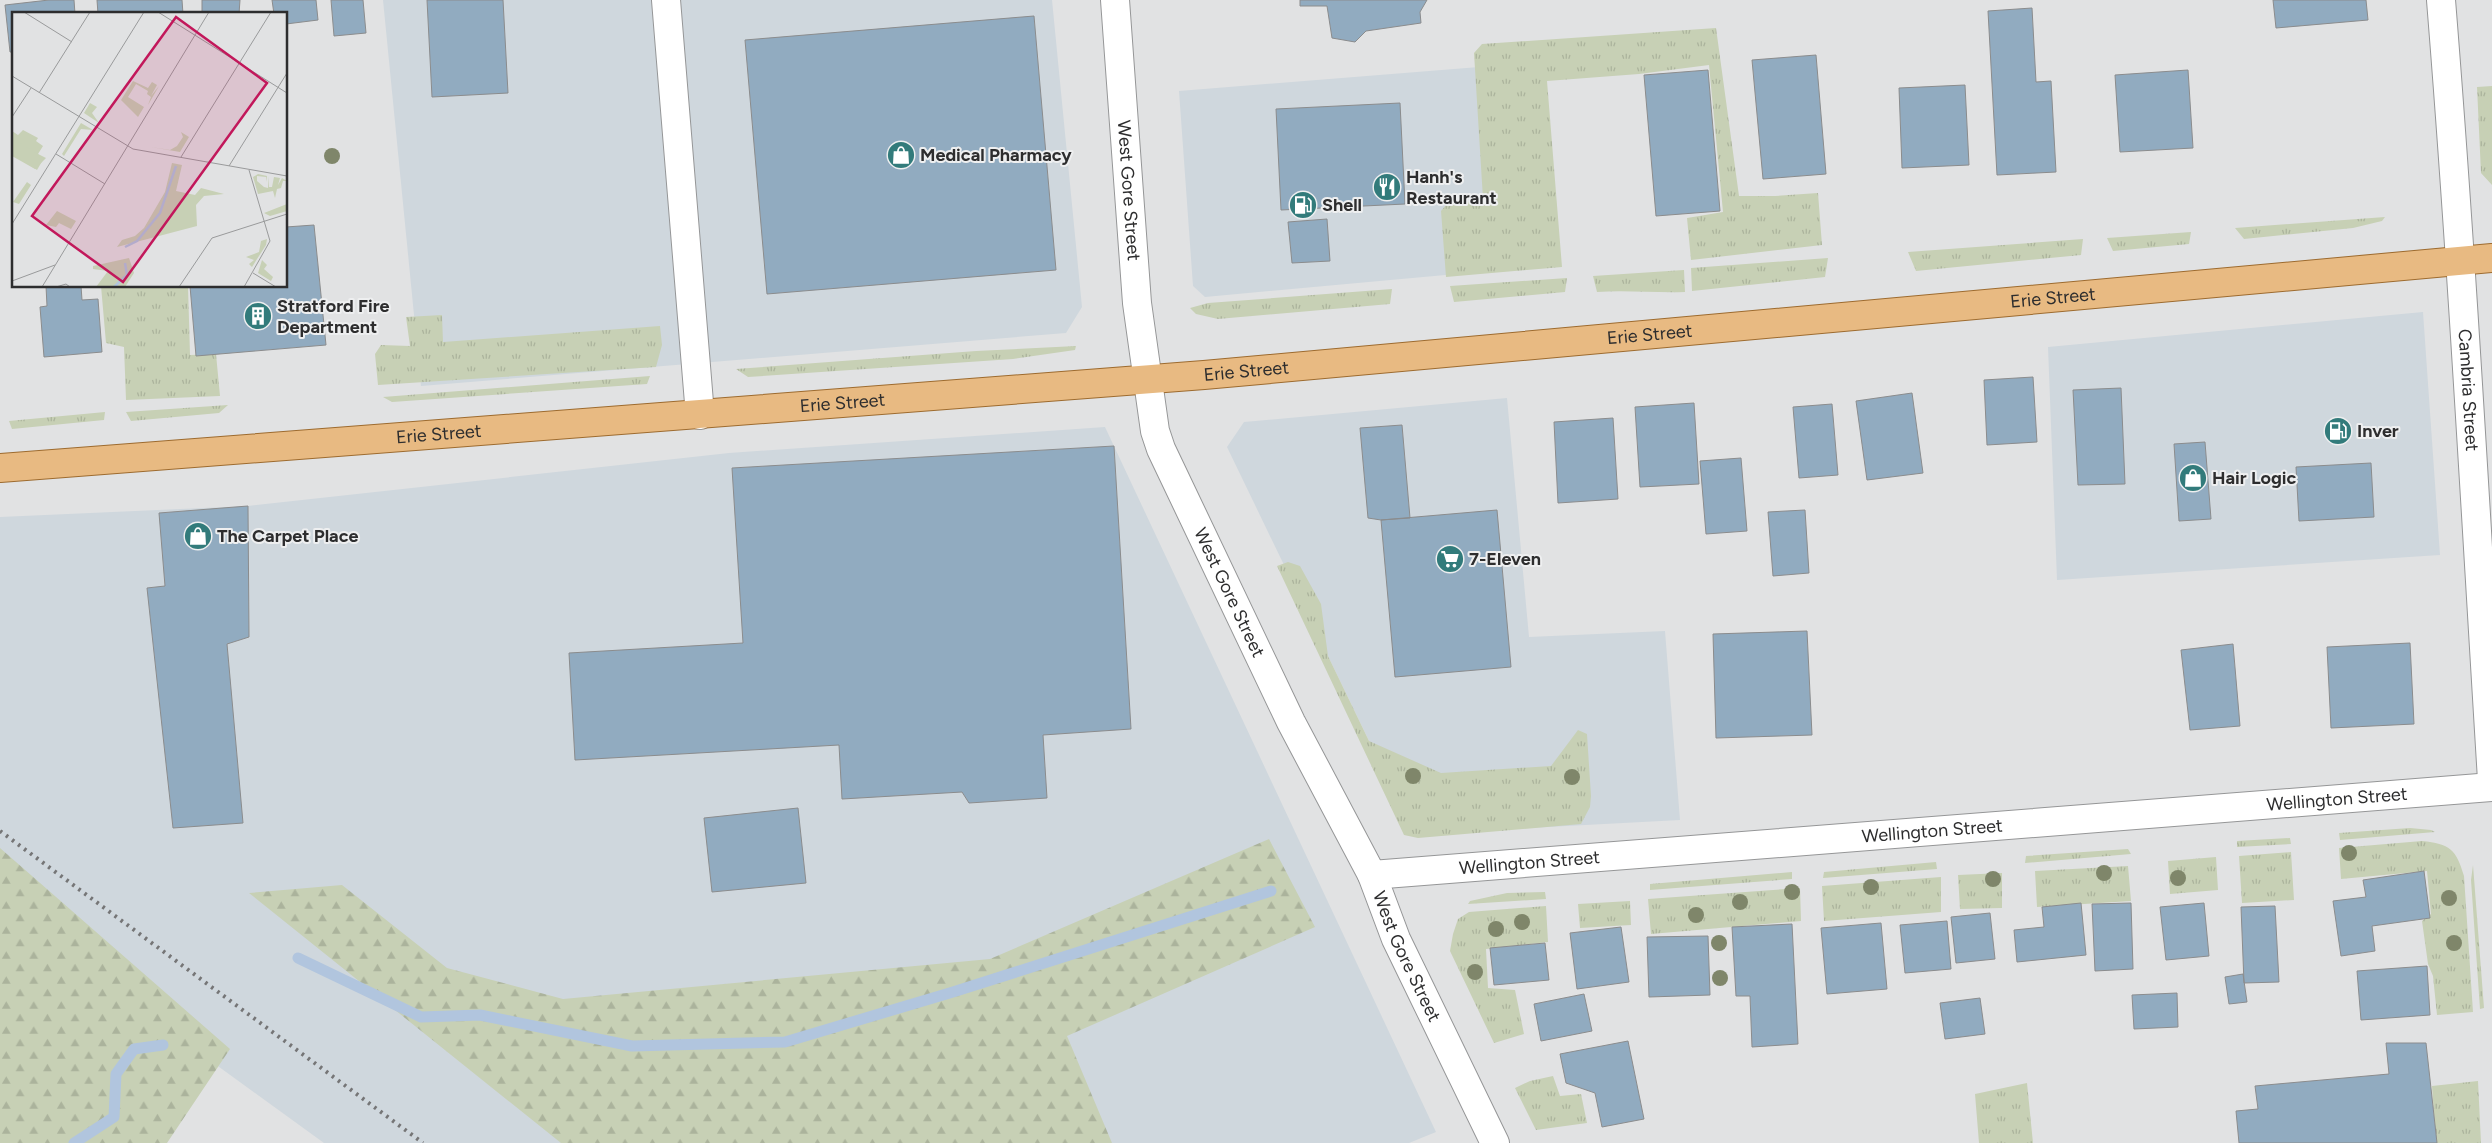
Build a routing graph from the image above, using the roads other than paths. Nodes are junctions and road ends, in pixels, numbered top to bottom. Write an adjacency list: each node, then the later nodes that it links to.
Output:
1 (666, 0): 7 (street)
2 (1115, 0): 6 (street, West Gore Street)
3 (2440, 0): 5 (street, Cambria Street)
4 (2492, 258): 5 (main road, Erie Street)
5 (2460, 262): 6 (main road, Erie Street); 9 (street, Cambria Street)
6 (1148, 380): 7 (main road, Erie Street); 11 (street, West Gore Street)
7 (700, 415): 8 (main road, Erie Street)
8 (0, 468)
9 (2492, 780)
10 (2492, 786): 11 (street, Wellington Street)
11 (1372, 875): 12 (street, West Gore Street)
12 (1495, 1143)

